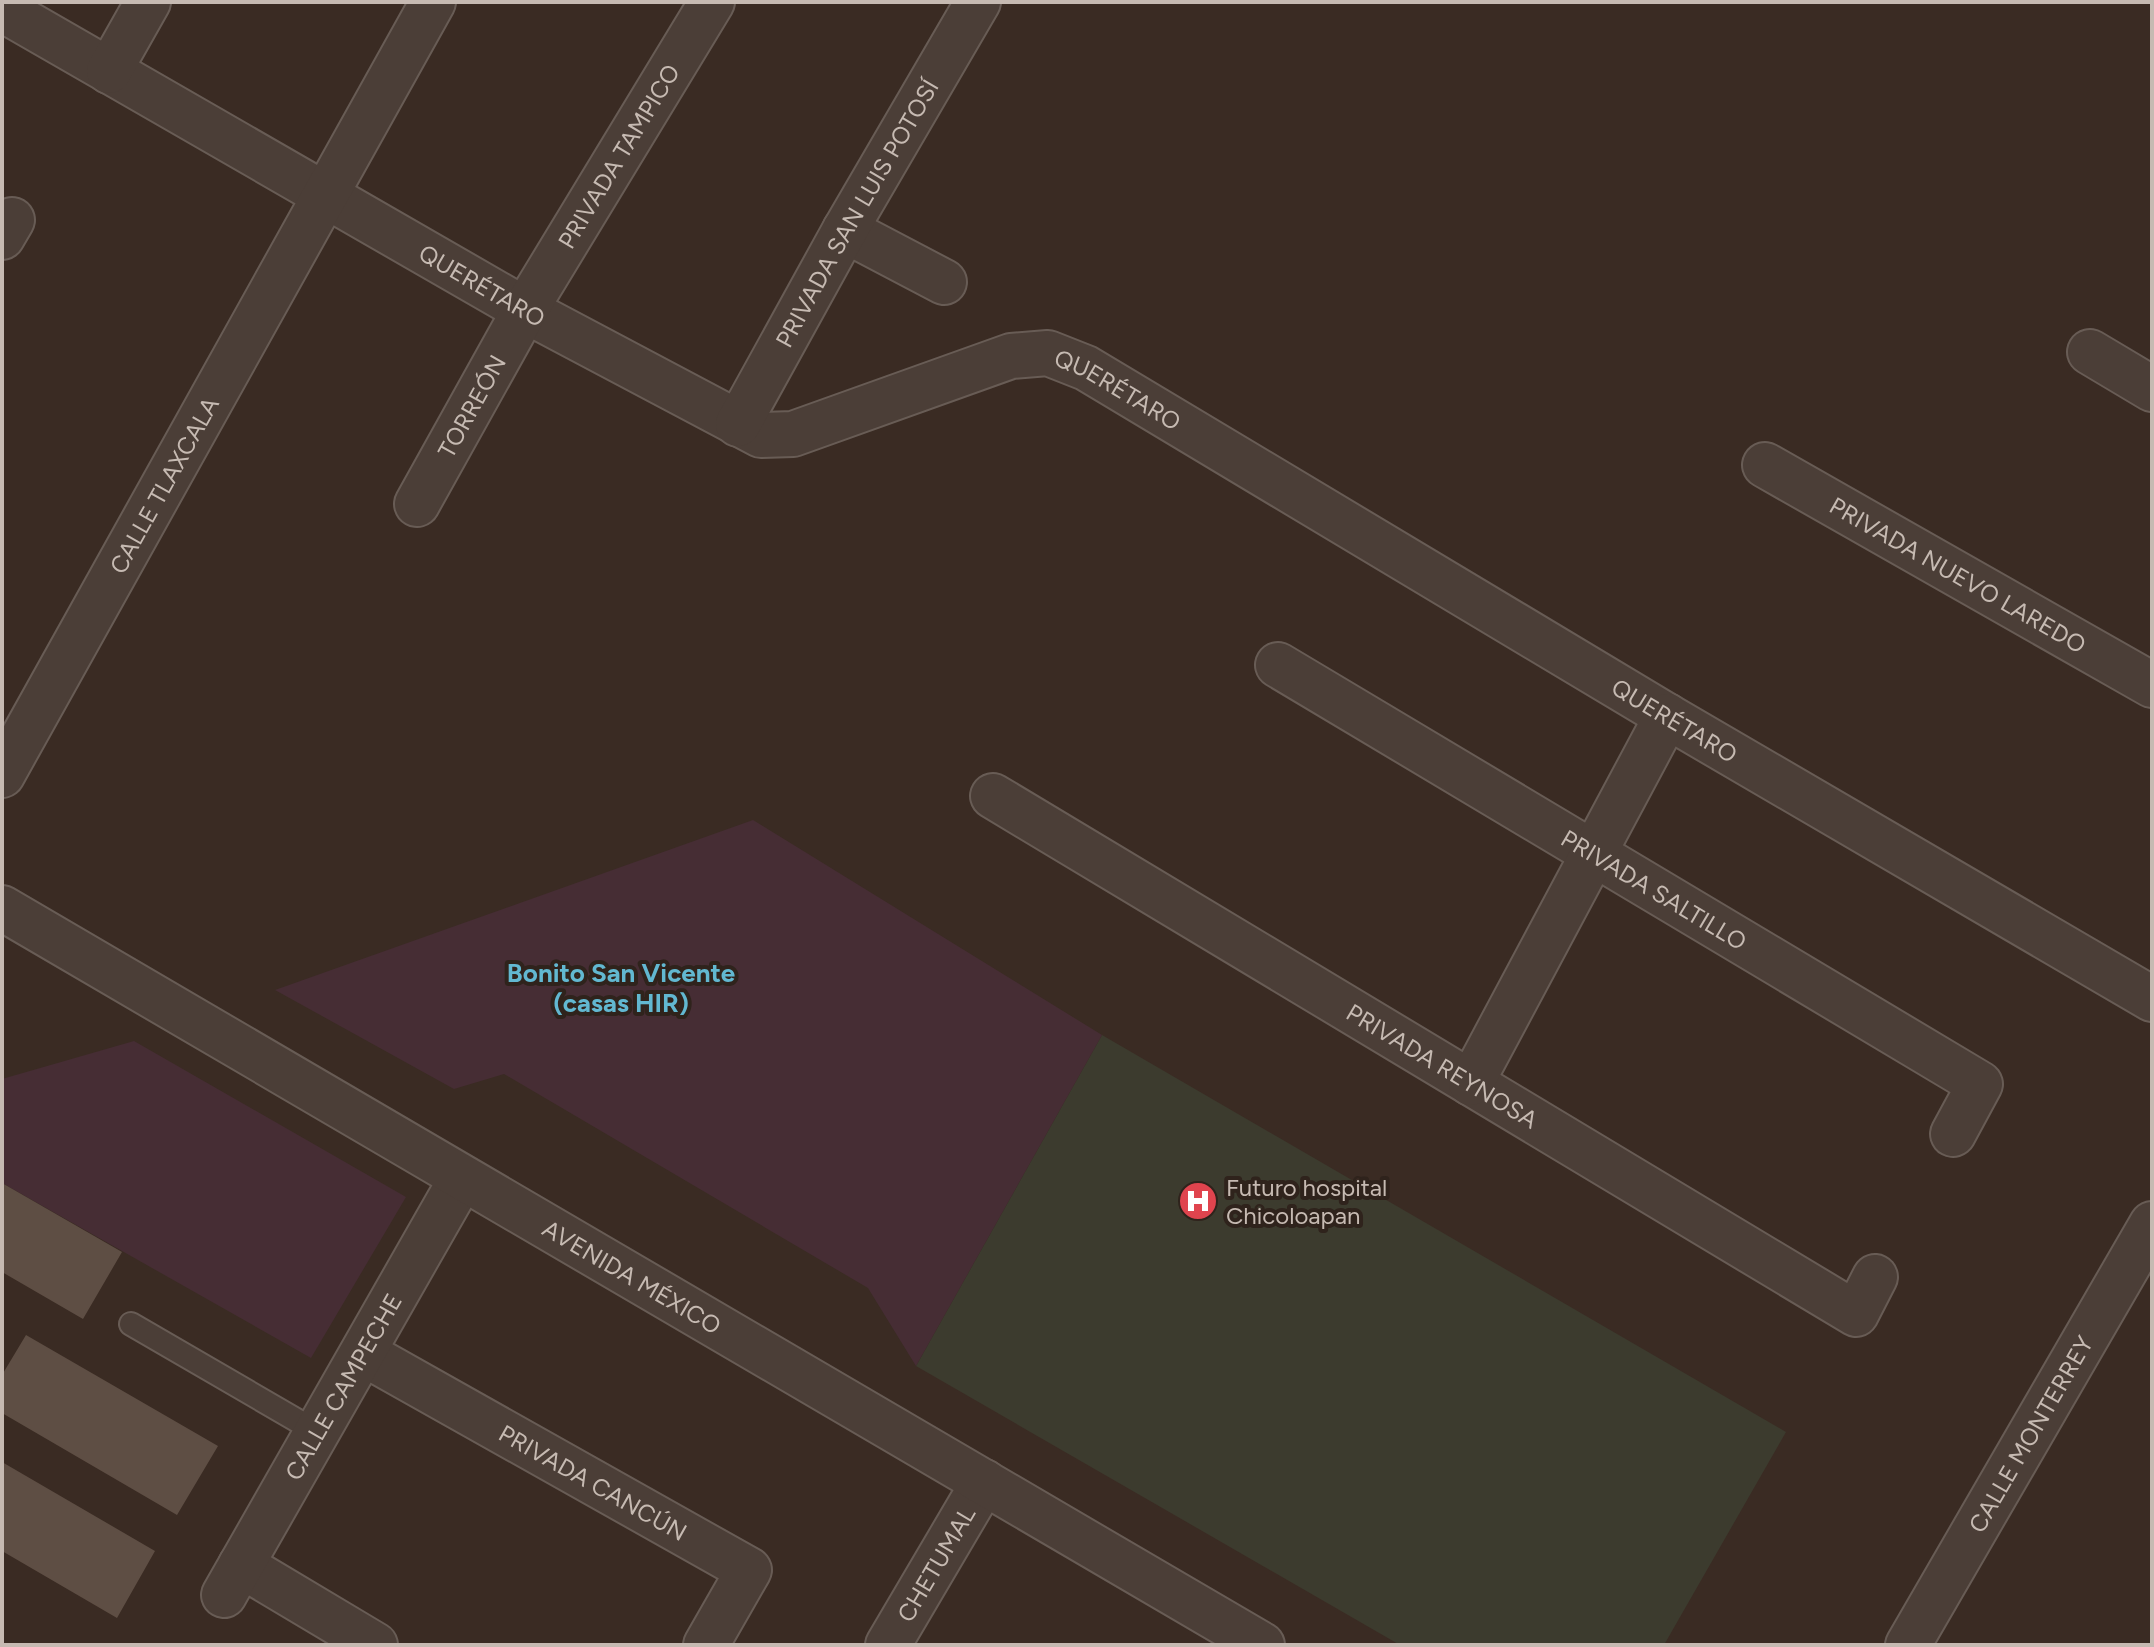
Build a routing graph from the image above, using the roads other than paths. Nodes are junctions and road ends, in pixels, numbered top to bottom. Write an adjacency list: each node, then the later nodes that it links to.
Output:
1 (148, 2): 6 (street)
2 (433, 2): 7 (street, CALLE TLAXCALA)
3 (712, 2): 10 (street, PRIVADA TAMPICO)
4 (978, 2): 8 (street, PRIVADA SAN LUIS POTOSÍ)
5 (2, 9): 6 (street, QUERÉTARO)
6 (109, 71): 7 (street, QUERÉTARO)
7 (324, 196): 10 (street, QUERÉTARO); 19 (street, CALLE TLAXCALA)
8 (845, 230): 9 (street); 13 (street, PRIVADA SAN LUIS POTOSÍ)
9 (944, 282)
10 (525, 310): 13 (street, QUERÉTARO); 15 (street, TORREÓN)
11 (2090, 352): 12 (street)
12 (2152, 389)
13 (738, 424): 18 (street, QUERÉTARO)
14 (1765, 465): 17 (street, PRIVADA NUEVO LAREDO)
15 (417, 504)
16 (1278, 665): 21 (street, PRIVADA SALTILLO)
17 (2152, 685)
18 (1667, 716): 21 (street); 23 (street, QUERÉTARO)
19 (2, 775)
20 (993, 796): 24 (street, PRIVADA REYNOSA)
21 (1594, 854): 24 (street); 25 (street, PRIVADA SALTILLO)
22 (2, 908): 26 (street, AVENIDA MÉXICO)
23 (2152, 999)
24 (1471, 1083): 28 (street, PRIVADA REYNOSA)
25 (1953, 1134)
26 (462, 1178): 30 (street, CALLE CAMPECHE); 32 (street, AVENIDA MÉXICO)
27 (2152, 1224): 37 (street, CALLE MONTERREY)
28 (1875, 1277)
29 (131, 1324): 31 (lane)
30 (363, 1353): 31 (street, CALLE CAMPECHE); 34 (street, PRIVADA CANCÚN)
31 (317, 1432): 33 (street, CALLE CAMPECHE)
32 (984, 1482): 35 (street, CHETUMAL); 36 (street, AVENIDA MÉXICO)
33 (375, 1645)
34 (706, 1645)
35 (888, 1645)
36 (1262, 1645)
37 (1908, 1645)

